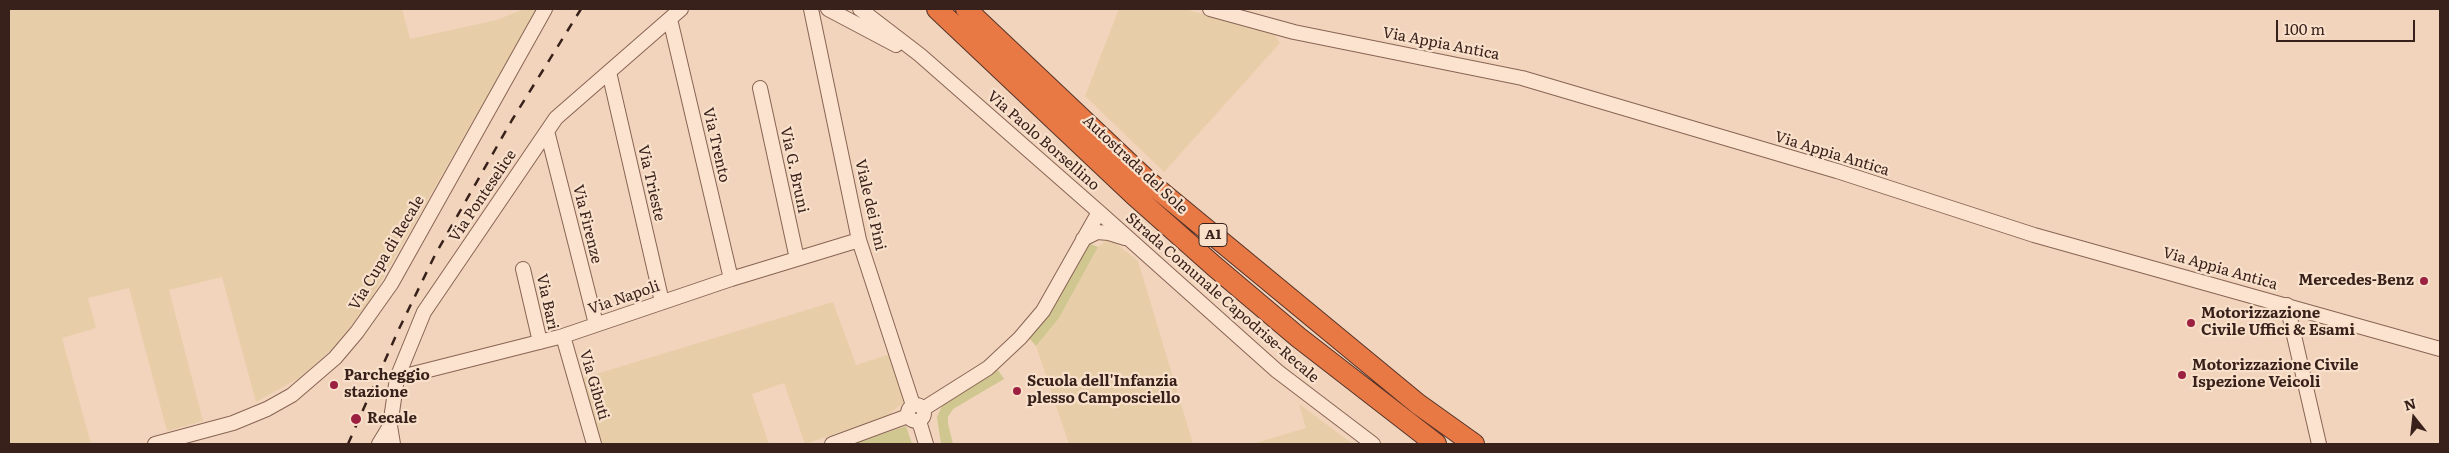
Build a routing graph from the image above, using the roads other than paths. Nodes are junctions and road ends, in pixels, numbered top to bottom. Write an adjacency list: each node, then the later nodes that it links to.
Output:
1 (545, 9): 29 (street, Via Cupa di Recale)
2 (811, 9): 15 (street, Viale dei Pini)
3 (828, 9): 9 (street, Via Paolo Borsellino)
4 (860, 9): 9 (street, Via Paolo Borsellino)
5 (937, 9): 36 (highway, Autostrada del Sole / A1)
6 (966, 9): 37 (highway, Autostrada del Sole / A1)
7 (1210, 9): 21 (street, Via Appia Antica)
8 (673, 12): 10 (street, Via Ponteselice); 19 (street, Via Trento)
9 (920, 55): 13 (street, Via Paolo Borsellino)
10 (608, 72): 12 (street, Via Ponteselice); 20 (street, Via Trieste)
11 (760, 88): 17 (street, Via G. Bruni)
12 (547, 131): 22 (street, Via Firenze); 26 (street, Via Ponteselice)
13 (1099, 212): 14 (street, Via Paolo Borsellino); 16 (street, Strada Comunale Capodrise-Recale)
14 (1083, 239): 16 (street); 27 (street, Via Paolo Borsellino)
15 (859, 240): 17 (street, Via Napoli); 27 (street, Viale dei Pini)
16 (1130, 240): 35 (street, Strada Comunale Capodrise-Recale)
17 (797, 259): 19 (street, Via Napoli)
18 (523, 269): 24 (street, Via Bari)
19 (731, 278): 20 (street, Via Napoli)
20 (662, 302): 22 (street, Via Napoli)
21 (2287, 305): 25 (street, Via Appia Antica); 38 (street)
22 (596, 324): 23 (street, Via Napoli)
23 (563, 336): 24 (street, Via Napoli); 32 (street, Via Gibuti)
24 (540, 342): 26 (street, Via Napoli)
25 (2440, 349)
26 (397, 378): 28 (street, Via Ponteselice)
27 (916, 413): 33 (street, Via Paolo Borsellino); 34 (street, Viale dei Pini)
28 (390, 426): 30 (street, Via Ponteselice); 31 (street)
29 (155, 444)
30 (379, 444)
31 (393, 444)
32 (594, 444)
33 (832, 444)
34 (926, 444)
35 (1373, 444)
36 (1436, 444)
37 (1474, 444)
38 (2319, 444)

